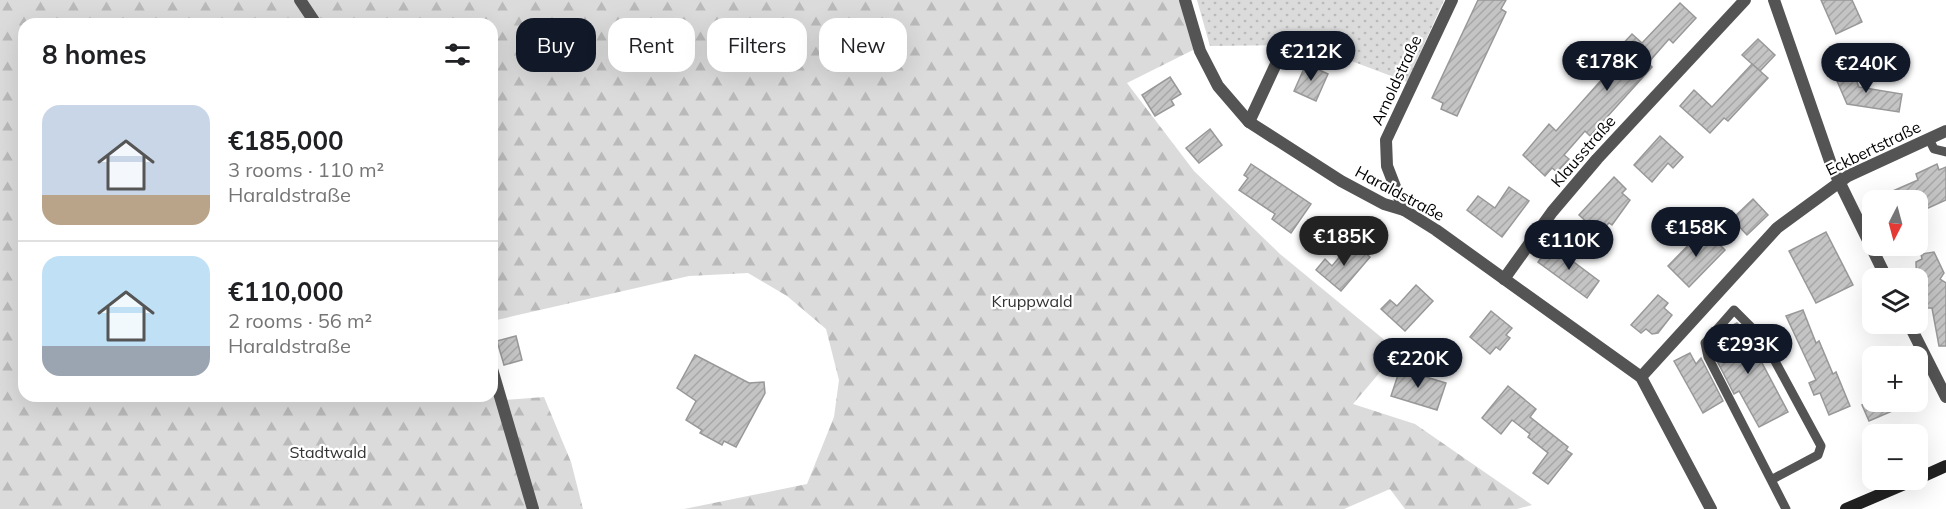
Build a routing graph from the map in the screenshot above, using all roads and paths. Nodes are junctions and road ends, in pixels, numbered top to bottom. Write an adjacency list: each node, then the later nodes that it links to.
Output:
1 (300, 0): 6 (street)
2 (1185, 0): 8 (street, Haraldstraße)
3 (1452, 0): 13 (street, Arnoldstraße)
4 (1745, 0): 15 (street, Klausstraße)
5 (1774, 0): 12 (street)
6 (312, 18)
7 (1288, 38): 8 (street)
8 (1249, 122): 13 (street, Haraldstraße)
9 (1946, 131): 10 (street, Eckbertstraße)
10 (1929, 139): 11 (lane); 12 (street, Eckbertstraße)
11 (1946, 152)
12 (1838, 182): 14 (street); 17 (street, Eckbertstraße)
13 (1404, 210): 15 (street, Haraldstraße)
14 (1881, 268)
15 (1504, 279): 17 (street, Haraldstraße)
16 (1914, 334): 19 (street)
17 (1641, 377): 25 (street, Haraldstraße)
18 (498, 389): 24 (street)
19 (1946, 397)
20 (1946, 466): 21 (main road)
21 (1928, 474)
22 (1771, 480): 22 (lane); 26 (lane)
23 (1890, 490): 27 (main road)
24 (533, 509)
25 (1711, 509)
26 (1786, 509)
27 (1846, 509)

